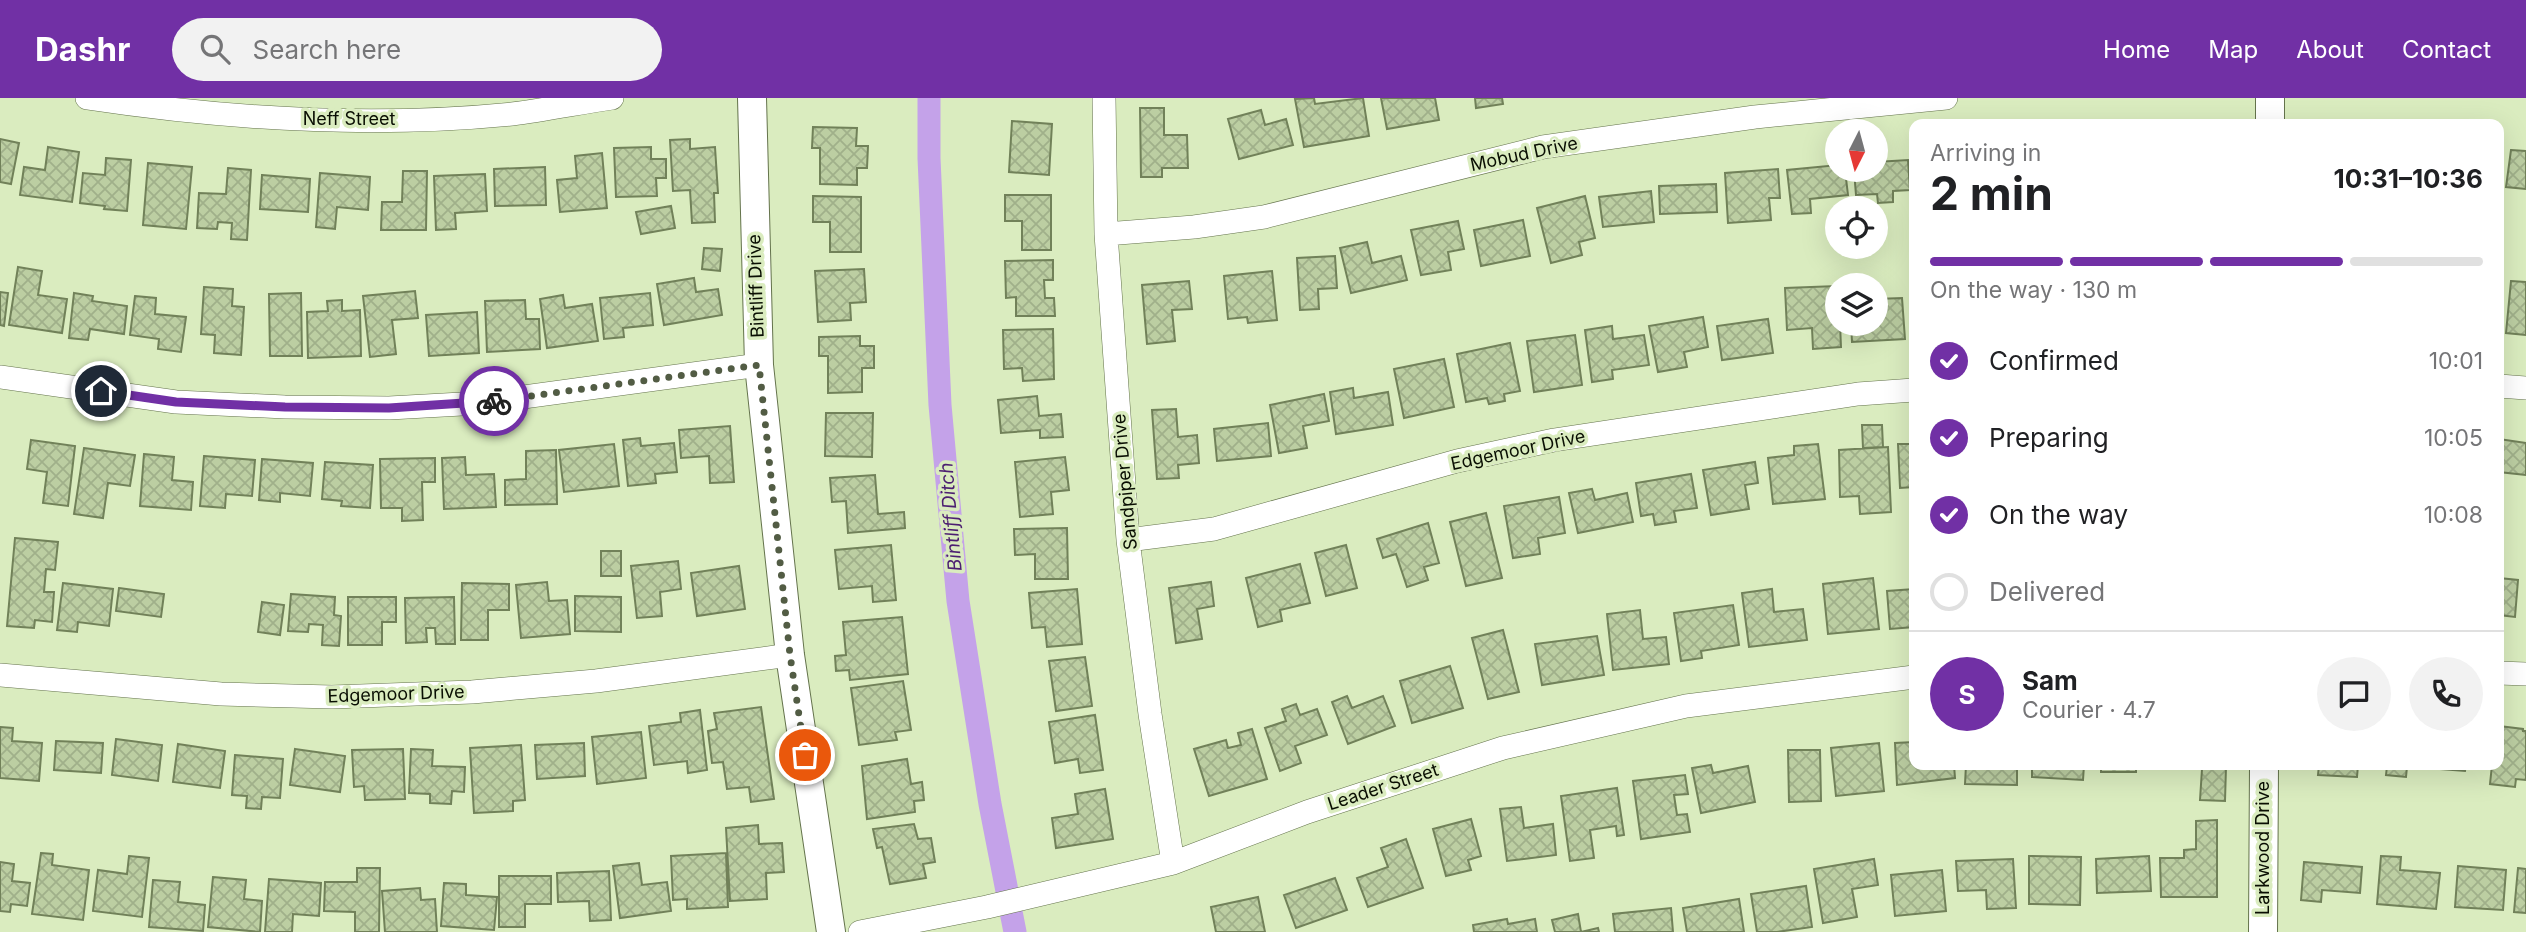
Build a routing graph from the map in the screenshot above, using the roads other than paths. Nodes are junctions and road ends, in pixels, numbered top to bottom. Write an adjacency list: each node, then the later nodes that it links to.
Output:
1 (87, 98): 2 (street, Neff Street)
2 (612, 98)
3 (752, 98): 9 (street, Bintliff Drive)
4 (1104, 98): 8 (street, Sandpiper Drive)
5 (1946, 98): 8 (street, Mobud Drive)
6 (2270, 98): 7 (street)
7 (2270, 119)
8 (1106, 234): 14 (street, Sandpiper Drive)
9 (759, 365): 10 (street); 15 (street, Bintliff Drive)
10 (0, 377)
11 (2504, 386): 12 (street)
12 (2526, 388)
13 (1909, 390): 14 (street, Edgemoor Drive)
14 (1128, 540): 21 (street, Sandpiper Drive)
15 (790, 655): 18 (street, Edgemoor Drive); 22 (street, Bintliff Drive)
16 (2504, 673): 17 (street)
17 (2526, 674)
18 (0, 675)
19 (1909, 678): 21 (street, Leader Street)
20 (2264, 770): 24 (street, Larkwood Drive)
21 (1173, 863): 23 (street, Leader Street)
22 (831, 932)
23 (860, 932)
24 (2263, 932)

